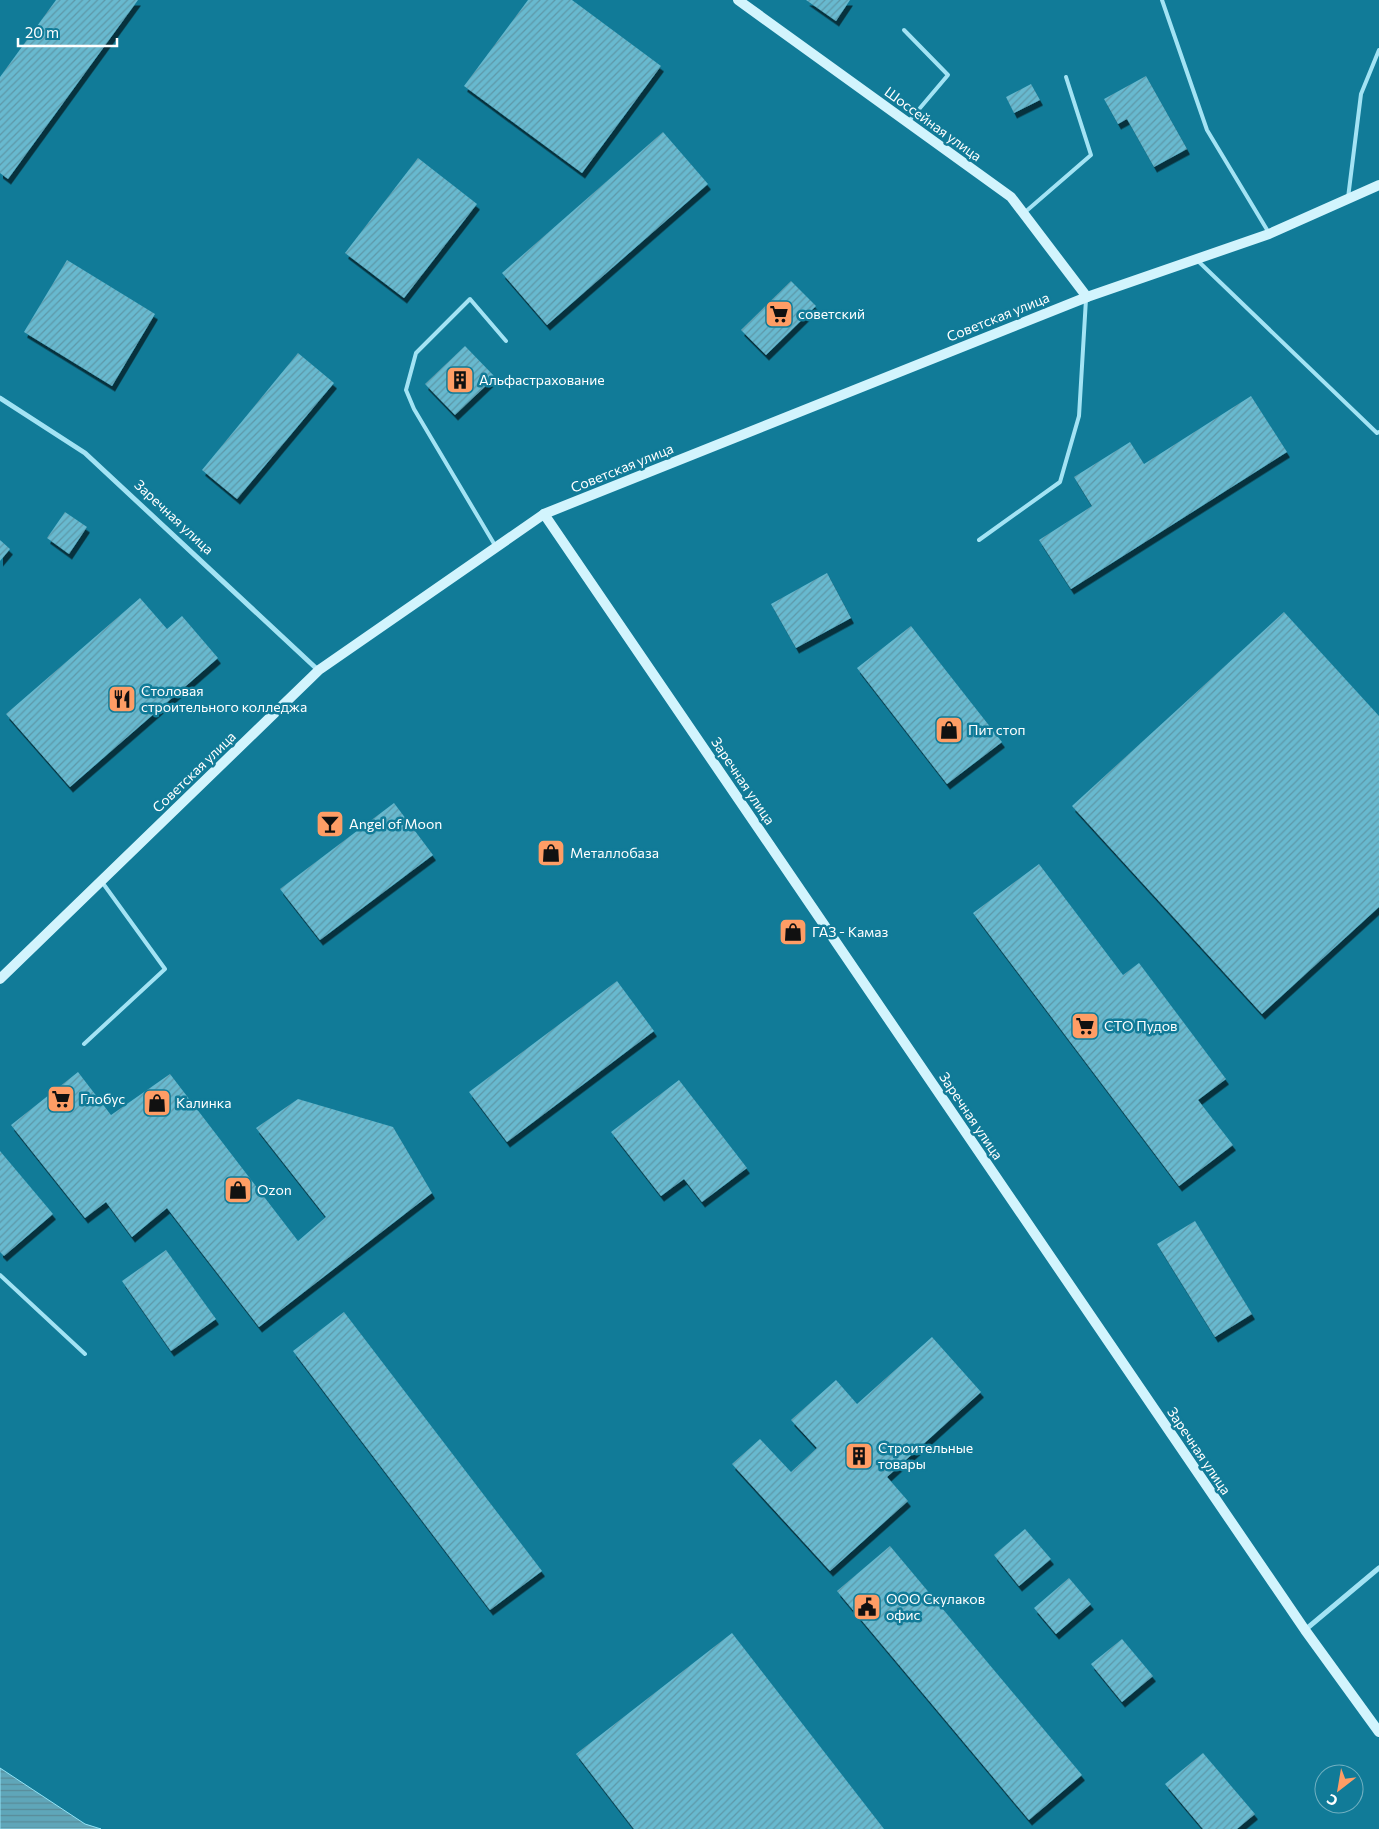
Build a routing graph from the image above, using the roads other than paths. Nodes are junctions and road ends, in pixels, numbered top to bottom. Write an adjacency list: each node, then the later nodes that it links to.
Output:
1 (738, 0): 6 (main road, Шоссейная улица)
2 (1162, 0): 10 (lane)
3 (904, 30): 6 (lane)
4 (1379, 50): 8 (lane)
5 (1066, 77): 9 (lane)
6 (908, 122): 9 (main road, Шоссейная улица)
7 (1379, 185): 8 (main road, Советская улица)
8 (1348, 199): 10 (main road, Советская улица)
9 (1023, 214): 12 (main road, Шоссейная улица)
10 (1269, 234): 11 (main road, Советская улица)
11 (1195, 258): 12 (main road, Советская улица); 15 (lane)
12 (1087, 296): 16 (main road, Советская улица); 17 (lane)
13 (506, 341): 18 (lane)
14 (0, 398): 19 (street, Заречная улица)
15 (1379, 432)
16 (544, 514): 18 (main road, Советская улица); 26 (main road, Заречная улица)
17 (979, 540)
18 (496, 547): 19 (main road, Советская улица)
19 (319, 670): 20 (main road, Советская улица)
20 (101, 881): 21 (main road, Советская улица); 22 (lane)
21 (0, 979)
22 (84, 1044)
23 (0, 1275): 24 (lane)
24 (85, 1354)
25 (1379, 1568): 26 (street)
26 (1305, 1630): 27 (main road, Заречная улица)
27 (1379, 1732)

